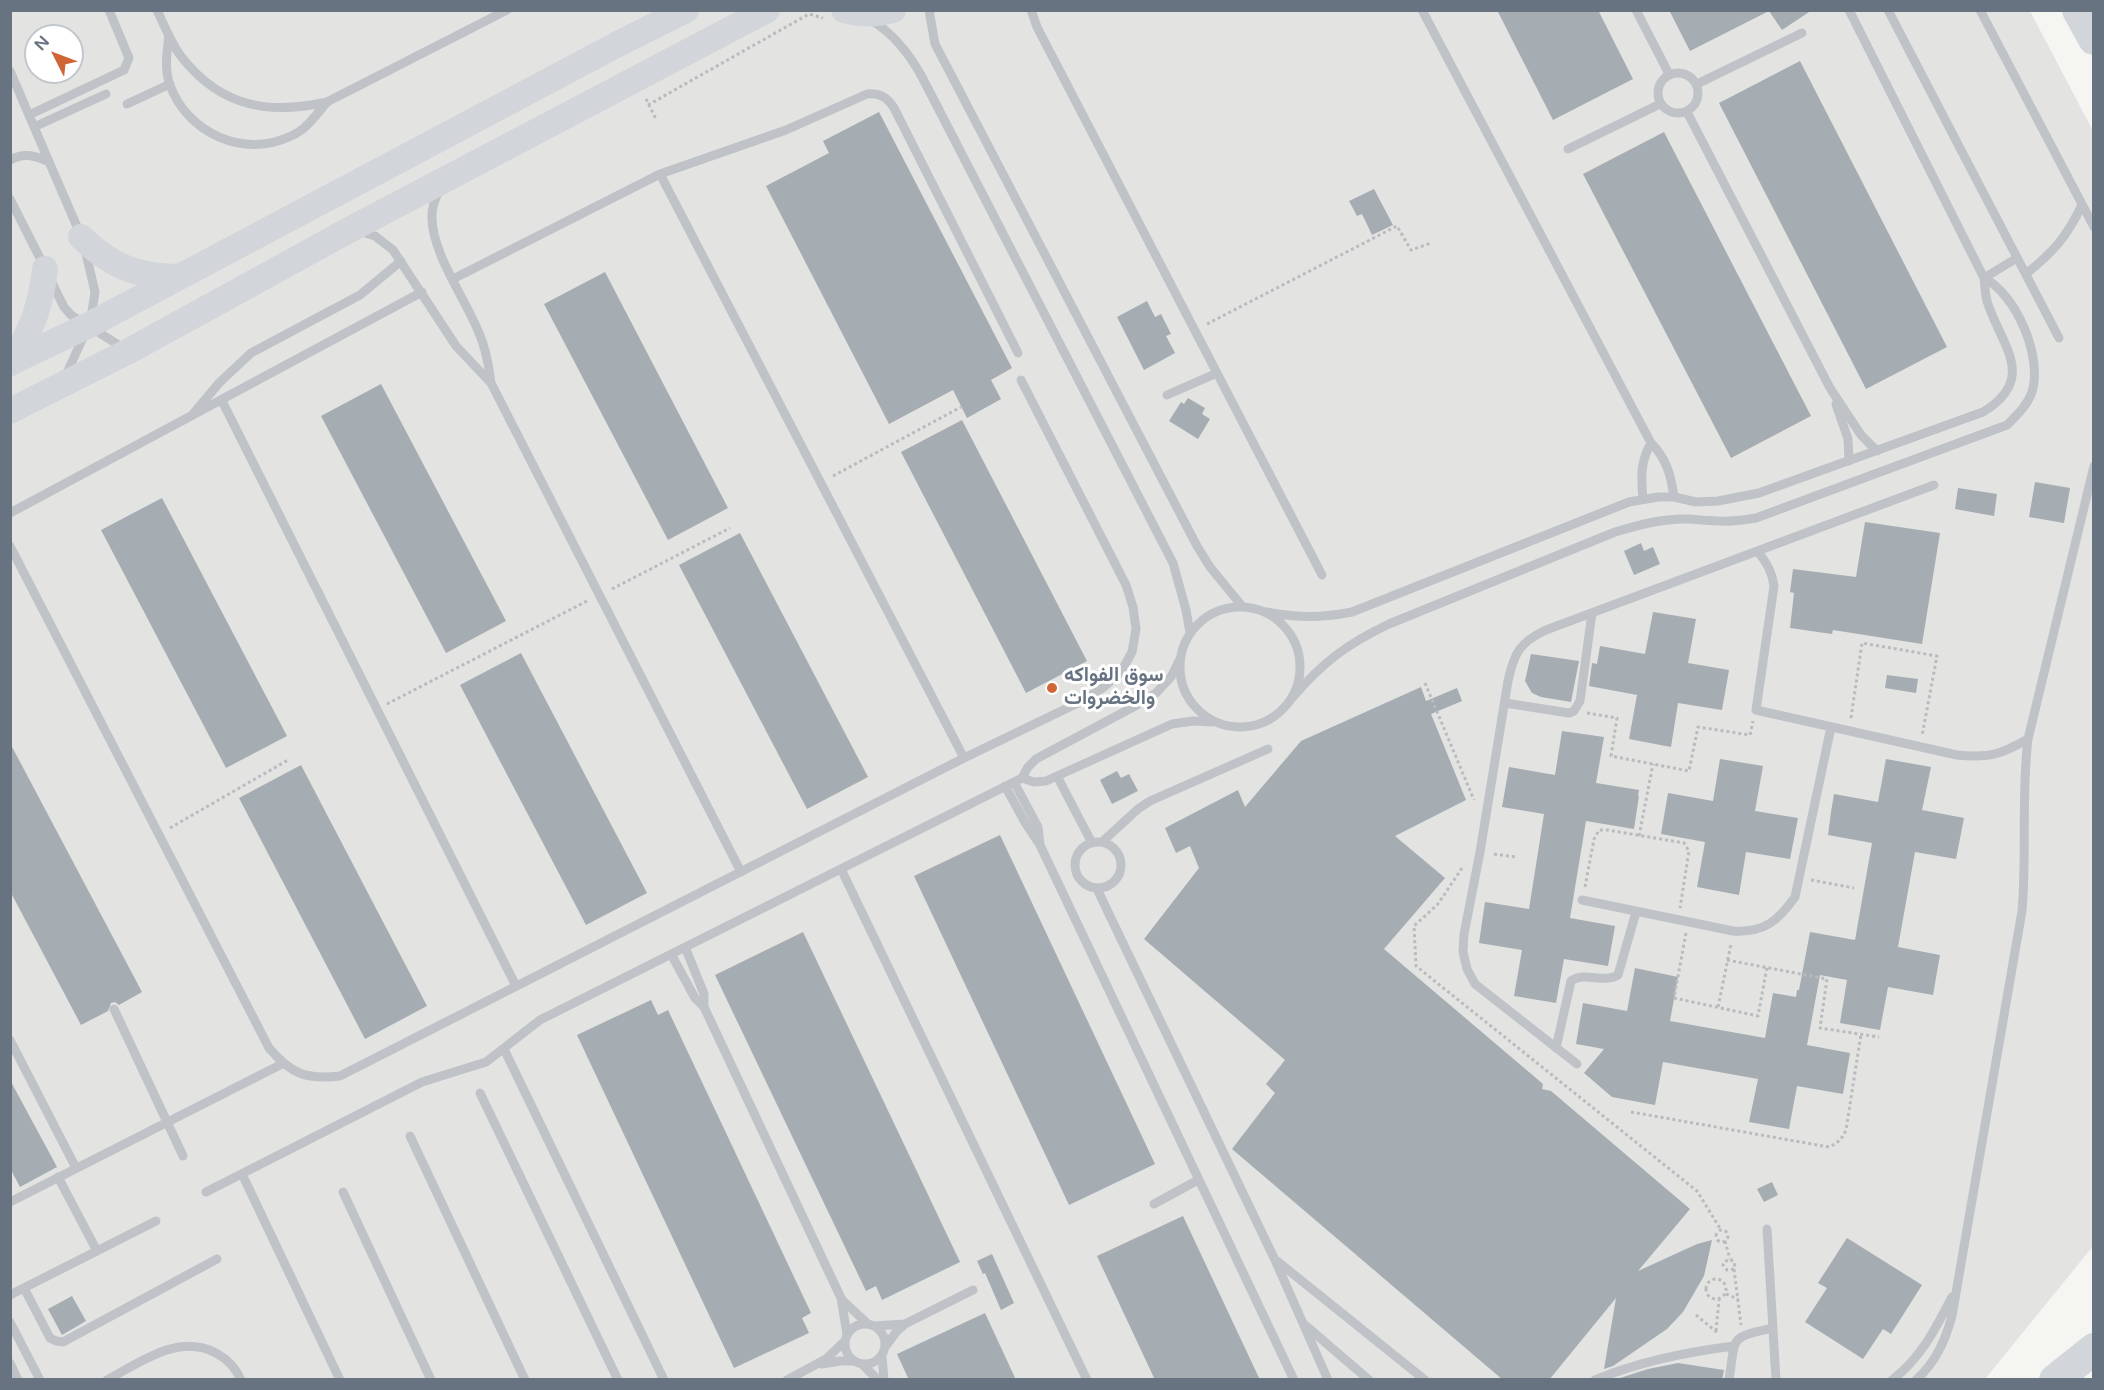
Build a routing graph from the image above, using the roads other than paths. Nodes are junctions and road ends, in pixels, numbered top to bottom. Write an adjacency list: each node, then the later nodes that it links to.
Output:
1 (109, 10): 28 (lane)
2 (157, 10): 17 (lane)
3 (507, 10): 24 (lane)
4 (686, 10): 44 (street)
5 (767, 10): 34 (street)
6 (893, 10): 15 (street)
7 (929, 10): 73 (lane)
8 (1031, 10): 53 (lane)
9 (1422, 10): 62 (lane)
10 (1636, 10): 20 (lane)
11 (1849, 10): 45 (lane)
12 (1888, 10): 40 (lane)
13 (1980, 10): 36 (lane)
14 (2079, 10): 18 (highway)
15 (845, 15): 76 (lane)
16 (1802, 33): 22 (lane)
17 (169, 35): 21 (lane); 24 (lane)
18 (2094, 39)
19 (10, 71): 28 (lane)
20 (1669, 74): 22 (lane); 26 (lane)
21 (170, 84): 24 (lane); 25 (lane)
22 (1697, 84): 27 (lane)
23 (106, 94): 29 (lane)
24 (327, 102)
25 (127, 104)
26 (1660, 104): 27 (lane); 30 (lane)
27 (1687, 112): 57 (lane)
28 (29, 115): 29 (lane)
29 (34, 127): 32 (lane)
30 (1569, 149)
31 (10, 160): 32 (lane)
32 (49, 162): 39 (lane)
33 (660, 174): 46 (lane); 51 (lane); 84 (lane)
34 (443, 180): 38 (street); 46 (lane)
35 (10, 199): 42 (lane)
36 (2082, 205): 37 (lane); 43 (lane)
37 (2094, 227)
38 (351, 228): 41 (lane); 50 (street)
39 (81, 237): 44 (street); 48 (lane)
40 (2017, 258): 43 (lane); 45 (lane)
41 (401, 261): 47 (lane); 61 (lane)
42 (45, 269): 48 (lane); 52 (street)
43 (2025, 274): 49 (lane)
44 (177, 277): 48 (street)
45 (1984, 278): 63 (lane); 78 (lane)
46 (453, 279): 55 (lane)
47 (422, 292): 55 (lane); 59 (lane)
48 (88, 325): 50 (lane); 52 (street); 56 (lane)
49 (2060, 338)
50 (129, 351): 56 (street)
51 (1018, 353)
52 (10, 363)
53 (1217, 373): 58 (lane); 72 (lane)
54 (1021, 380): 84 (lane)
55 (491, 383): 89 (lane)
56 (60, 385): 60 (street)
57 (1830, 388): 63 (lane); 64 (lane)
58 (1167, 395)
59 (222, 401): 61 (lane); 95 (lane)
60 (10, 411)
61 (188, 419): 69 (lane)
62 (1651, 443): 67 (lane); 68 (lane)
63 (1877, 451): 64 (lane)
64 (1849, 461): 67 (lane)
65 (2094, 466): 82 (lane)
66 (1934, 485): 71 (lane)
67 (1674, 497): 68 (lane)
68 (1643, 500): 74 (lane)
69 (10, 513)
70 (10, 546): 101 (lane)
71 (1758, 552): 75 (lane); 81 (lane)
72 (1322, 575)
73 (1242, 606): 74 (lane); 76 (lane)
74 (1266, 612): 78 (lane)
75 (1593, 613): 79 (lane); 79 (lane)
76 (1190, 633): 77 (lane)
77 (1181, 657): 80 (lane); 86 (lane)
78 (1292, 698): 80 (lane)
79 (1504, 703): 99 (lane)
80 (1214, 722): 85 (lane)
81 (1831, 727): 82 (lane); 92 (lane)
82 (2028, 739): 120 (lane)
83 (1268, 749): 87 (lane)
84 (964, 758): 89 (lane)
85 (1057, 776): 86 (lane); 87 (lane)
86 (1014, 782): 88 (lane); 110 (lane)
87 (1097, 842): 90 (lane); 90 (lane)
88 (841, 869): 93 (lane); 149 (lane)
89 (741, 872): 95 (lane)
90 (1097, 889): 119 (lane)
91 (1582, 900): 92 (lane)
92 (1636, 912): 99 (lane)
93 (685, 947): 94 (lane); 96 (lane)
94 (671, 954): 96 (lane); 100 (lane)
95 (516, 986): 101 (lane)
96 (704, 1007): 124 (lane)
97 (114, 1009): 104 (lane)
98 (10, 1040): 107 (lane)
99 (1556, 1048): 102 (lane)
100 (504, 1049): 108 (lane); 145 (lane)
101 (282, 1064): 104 (lane)
102 (1577, 1064)
103 (480, 1093): 144 (lane)
104 (167, 1122): 106 (lane); 107 (lane)
105 (410, 1136): 143 (lane)
106 (183, 1156)
107 (76, 1168): 109 (lane)
108 (242, 1174): 111 (lane); 141 (lane)
109 (58, 1177): 113 (lane); 117 (lane)
110 (1198, 1180): 114 (lane); 150 (lane)
111 (206, 1192)
112 (343, 1192): 142 (lane)
113 (10, 1202)
114 (1154, 1204)
115 (156, 1221): 117 (lane)
116 (1767, 1229): 129 (lane)
117 (97, 1251): 121 (lane)
118 (217, 1259): 121 (lane)
119 (1275, 1260): 127 (lane); 153 (lane)
120 (1957, 1286): 157 (lane); 158 (lane)
121 (24, 1288): 123 (lane)
122 (973, 1290): 126 (lane)
123 (10, 1295)
124 (841, 1298): 128 (lane); 130 (lane)
125 (10, 1322): 138 (lane)
126 (905, 1324): 128 (lane); 133 (lane)
127 (1303, 1324): 151 (lane); 152 (lane)
128 (871, 1325): 130 (lane); 133 (lane)
129 (1773, 1328): 131 (lane); 156 (lane)
130 (846, 1337): 135 (lane); 136 (lane)
131 (1734, 1346): 154 (lane); 155 (lane)
132 (2094, 1349): 159 (highway)
133 (883, 1351): 135 (lane); 148 (lane)
134 (10, 1363): 137 (lane)
135 (858, 1363): 136 (lane); 147 (lane)
136 (814, 1366): 146 (lane)
137 (18, 1380)
138 (40, 1380)
139 (107, 1380): 140 (lane)
140 (242, 1380)
141 (340, 1380)
142 (431, 1380)
143 (525, 1380)
144 (618, 1380)
145 (664, 1380)
146 (787, 1380)
147 (878, 1380)
148 (884, 1380)
149 (1087, 1380)
150 (1294, 1380)
151 (1328, 1380)
152 (1369, 1380)
153 (1425, 1380)
154 (1595, 1380)
155 (1729, 1380)
156 (1776, 1380)
157 (1892, 1380)
158 (1916, 1380)
159 (2055, 1380)

